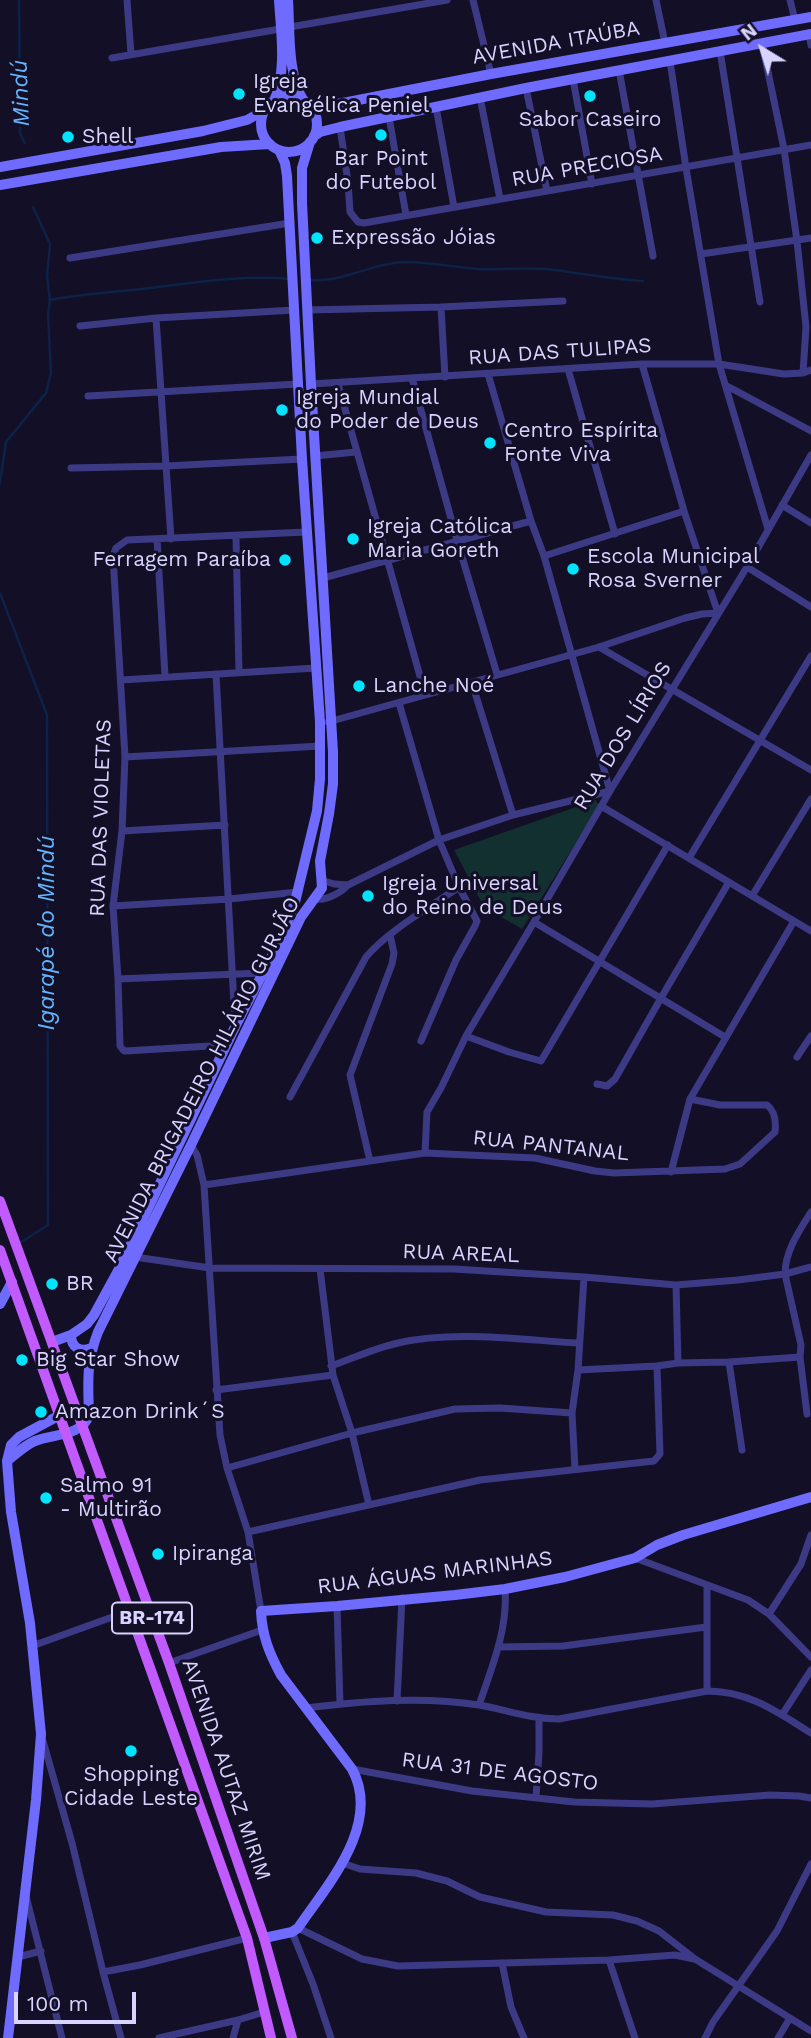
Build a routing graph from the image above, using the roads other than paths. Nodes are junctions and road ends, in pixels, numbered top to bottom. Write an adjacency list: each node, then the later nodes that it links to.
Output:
1 (127, 0): 17 (street)
2 (279, 0): 11 (street)
3 (288, 0): 11 (street)
4 (447, 0): 11 (street)
5 (473, 0): 21 (street)
6 (656, 0): 14 (street)
7 (790, 0): 9 (street)
8 (811, 17): 9 (street, AVENIDA ITAÚBA)
9 (795, 20): 10 (street, AVENIDA ITAÚBA)
10 (773, 25): 13 (street); 14 (street, AVENIDA ITAÚBA)
11 (285, 28): 17 (street); 25 (street); 26 (street)
12 (810, 38): 13 (street, AVENIDA ITAÚBA)
13 (776, 41): 15 (street, AVENIDA ITAÚBA)
14 (665, 43): 21 (street, AVENIDA ITAÚBA)
15 (762, 44): 16 (street, AVENIDA ITAÚBA); 36 (street)
16 (720, 51): 19 (street, AVENIDA ITAÚBA); 38 (street)
17 (131, 54): 18 (street)
18 (112, 58)
19 (670, 61): 20 (street, AVENIDA ITAÚBA); 41 (street)
20 (619, 71): 22 (street, AVENIDA ITAÚBA); 42 (street)
21 (491, 74): 26 (street, AVENIDA ITAÚBA)
22 (573, 79): 23 (street, AVENIDA ITAÚBA); 43 (street)
23 (526, 88): 24 (street, AVENIDA ITAÚBA); 45 (street)
24 (480, 97): 27 (street, AVENIDA ITAÚBA); 46 (street)
25 (274, 101): 26 (street); 28 (street)
26 (306, 103): 32 (street)
27 (436, 107): 29 (street, AVENIDA ITAÚBA); 47 (street)
28 (265, 110): 31 (street); 35 (street)
29 (389, 117): 30 (street, AVENIDA ITAÚBA); 48 (street)
30 (340, 127): 32 (street, AVENIDA ITAÚBA); 48 (street, RUA PRECIOSA)
31 (156, 139): 33 (street); 37 (street)
32 (312, 139): 35 (street); 60 (street, AVENIDA BRIGADEIRO HILÁRIO GURJÃO)
33 (140, 142): 39 (street); 40 (street)
34 (811, 145): 36 (street, RUA PRECIOSA)
35 (274, 147): 37 (street); 49 (street, AVENIDA BRIGADEIRO HILÁRIO GURJÃO)
36 (784, 149): 38 (street, RUA PRECIOSA); 51 (street)
37 (159, 157): 39 (street)
38 (738, 157): 41 (street, RUA PRECIOSA); 52 (street)
39 (142, 160): 44 (street)
40 (0, 167)
41 (686, 168): 42 (street, RUA PRECIOSA); 53 (street)
42 (637, 176): 43 (street, RUA PRECIOSA); 54 (street)
43 (592, 184): 45 (street, RUA PRECIOSA)
44 (0, 185)
45 (547, 191): 46 (street, RUA PRECIOSA)
46 (500, 199): 47 (street, RUA PRECIOSA)
47 (454, 207): 48 (street, RUA PRECIOSA)
48 (406, 215)
49 (290, 223): 55 (street); 59 (street, AVENIDA BRIGADEIRO HILÁRIO GURJÃO)
50 (811, 238): 51 (street)
51 (797, 240): 52 (street); 66 (street)
52 (752, 248): 53 (street); 57 (street)
53 (701, 254): 64 (street)
54 (653, 256)
55 (70, 258)
56 (563, 301): 58 (street)
57 (760, 302)
58 (441, 307): 60 (street); 68 (street)
59 (295, 310): 61 (street); 70 (street, AVENIDA BRIGADEIRO HILÁRIO GURJÃO)
60 (307, 310): 71 (street, AVENIDA BRIGADEIRO HILÁRIO GURJÃO)
61 (156, 318): 62 (street); 74 (street)
62 (80, 326)
63 (642, 364): 64 (street, RUA DAS TULIPAS); 65 (street, RUA DAS TULIPAS); 84 (street)
64 (719, 364): 66 (street, RUA DAS TULIPAS); 73 (street)
65 (568, 369): 67 (street, RUA DAS TULIPAS); 89 (street)
66 (807, 371)
67 (488, 374): 68 (street, RUA DAS TULIPAS); 85 (street)
68 (444, 377): 69 (street, RUA DAS TULIPAS)
69 (412, 378): 72 (street, RUA DAS TULIPAS); 93 (street)
70 (298, 384): 74 (street); 80 (street, AVENIDA BRIGADEIRO HILÁRIO GURJÃO)
71 (310, 384): 72 (street, RUA DAS TULIPAS); 78 (street, AVENIDA BRIGADEIRO HILÁRIO GURJÃO)
72 (338, 384): 77 (street)
73 (727, 386): 76 (street); 87 (street)
74 (162, 391): 75 (street); 81 (street)
75 (88, 396)
76 (811, 431)
77 (356, 452): 78 (street); 95 (street)
78 (315, 456): 97 (street, AVENIDA BRIGADEIRO HILÁRIO GURJÃO)
79 (811, 456): 83 (street, RUA DOS LÍRIOS)
80 (302, 459): 81 (street); 88 (street, AVENIDA BRIGADEIRO HILÁRIO GURJÃO)
81 (166, 466): 82 (street); 92 (street)
82 (71, 468)
83 (782, 505): 86 (street); 87 (street, RUA DOS LÍRIOS)
84 (684, 511): 89 (street); 99 (street)
85 (531, 521): 93 (street); 94 (street)
86 (811, 523)
87 (768, 530): 96 (street, RUA DOS LÍRIOS)
88 (307, 532): 90 (street); 103 (street, AVENIDA BRIGADEIRO HILÁRIO GURJÃO)
89 (615, 534): 94 (street)
90 (236, 536): 92 (street); 104 (street)
91 (157, 539): 92 (street); 107 (street); 108 (street, RUA DAS VIOLETAS)
92 (171, 539)
93 (457, 540): 95 (street); 106 (street)
94 (544, 555): 101 (street)
95 (386, 561): 97 (street); 111 (street)
96 (747, 567): 98 (street); 99 (street, RUA DOS LÍRIOS)
97 (323, 578): 114 (street, AVENIDA BRIGADEIRO HILÁRIO GURJÃO)
98 (811, 607)
99 (718, 613): 100 (street); 110 (street, RUA DOS LÍRIOS)
100 (599, 647): 101 (street); 110 (street)
101 (570, 653): 106 (street); 120 (street)
102 (811, 656): 115 (street)
103 (316, 668): 104 (street); 113 (street, AVENIDA BRIGADEIRO HILÁRIO GURJÃO)
104 (239, 672): 105 (street)
105 (216, 674): 107 (street); 117 (street)
106 (497, 674): 109 (street)
107 (165, 676): 108 (street)
108 (121, 680): 118 (street, RUA DAS VIOLETAS)
109 (472, 683): 111 (street); 123 (street)
110 (672, 689): 115 (street); 120 (street, RUA DOS LÍRIOS)
111 (425, 694): 112 (street)
112 (399, 703): 114 (street); 126 (street)
113 (320, 722): 114 (street); 116 (street, AVENIDA BRIGADEIRO HILÁRIO GURJÃO)
114 (331, 722): 130 (street, AVENIDA BRIGADEIRO HILÁRIO GURJÃO)
115 (761, 740): 119 (street); 128 (street)
116 (321, 746): 117 (street); 129 (street, AVENIDA BRIGADEIRO HILÁRIO GURJÃO)
117 (221, 753): 118 (street); 124 (street)
118 (125, 757): 125 (street, RUA DAS VIOLETAS)
119 (811, 770)
120 (610, 791): 122 (street, RUA DOS LÍRIOS); 123 (street)
121 (811, 799): 135 (street)
122 (601, 806): 127 (street); 140 (street, RUA DOS LÍRIOS)
123 (513, 815): 126 (street)
124 (225, 825): 125 (street); 136 (street)
125 (121, 831): 138 (street, RUA DAS VIOLETAS)
126 (439, 840): 132 (street); 133 (street)
127 (668, 845): 128 (street); 143 (street)
128 (689, 858): 131 (street)
129 (301, 879): 130 (street); 134 (street, AVENIDA BRIGADEIRO HILÁRIO GURJÃO)
130 (321, 880): 132 (street); 137 (street, AVENIDA BRIGADEIRO HILÁRIO GURJÃO)
131 (729, 882): 135 (street); 147 (street)
132 (348, 885): 137 (street)
133 (459, 887): 142 (street); 152 (street)
134 (298, 892): 136 (street); 137 (street); 145 (street, AVENIDA BRIGADEIRO HILÁRIO GURJÃO)
135 (752, 896): 139 (street)
136 (229, 899): 138 (street); 144 (street)
137 (315, 899): 158 (street, AVENIDA BRIGADEIRO HILÁRIO GURJÃO)
138 (113, 906): 146 (street, RUA DAS VIOLETAS)
139 (794, 921): 141 (street); 151 (street)
140 (534, 922): 143 (street); 149 (street, RUA DOS LÍRIOS)
141 (811, 931)
142 (390, 935): 156 (street); 160 (street)
143 (599, 962): 147 (street); 149 (street)
144 (234, 973): 145 (street); 146 (street); 148 (street)
145 (263, 973): 148 (street, AVENIDA BRIGADEIRO HILÁRIO GURJÃO)
146 (118, 979): 153 (street, RUA DAS VIOLETAS)
147 (661, 998): 151 (street); 155 (street)
148 (235, 1027): 153 (street, AVENIDA BRIGADEIRO HILÁRIO GURJÃO)
149 (466, 1035): 159 (street, RUA DOS LÍRIOS)
150 (811, 1035): 154 (street)
151 (724, 1037): 157 (street)
152 (421, 1041)
153 (227, 1045): 175 (street, AVENIDA BRIGADEIRO HILÁRIO GURJÃO)
154 (797, 1057)
155 (597, 1084)
156 (290, 1097)
157 (690, 1099): 161 (street); 161 (street, RUA PANTANAL)
158 (191, 1145): 162 (street); 166 (street, AVENIDA BRIGADEIRO HILÁRIO GURJÃO)
159 (425, 1153): 160 (street, RUA PANTANAL); 161 (street, RUA PANTANAL)
160 (370, 1161): 162 (street, RUA PANTANAL)
161 (671, 1172)
162 (204, 1185): 168 (street)
163 (0, 1201): 176 (main road, AVENIDA AUTAZ MIRIM / BR-174)
164 (811, 1212): 170 (street)
165 (0, 1250): 172 (main road, AVENIDA AUTAZ MIRIM / BR-174)
166 (135, 1257): 168 (street, RUA AREAL); 180 (street, AVENIDA BRIGADEIRO HILÁRIO GURJÃO)
167 (811, 1267): 170 (street, RUA AREAL)
168 (210, 1268): 169 (street, RUA AREAL); 188 (street)
169 (320, 1269): 171 (street, RUA AREAL); 184 (street)
170 (785, 1274): 173 (street, RUA AREAL); 179 (street)
171 (584, 1277): 173 (street, RUA AREAL); 177 (street)
172 (12, 1282): 174 (street); 191 (main road, AVENIDA AUTAZ MIRIM / BR-174)
173 (676, 1284): 183 (street)
174 (0, 1304)
175 (71, 1335): 176 (street, AVENIDA BRIGADEIRO HILÁRIO GURJÃO); 180 (street)
176 (52, 1342): 192 (main road, AVENIDA AUTAZ MIRIM / BR-174)
177 (578, 1343): 184 (street); 186 (street)
178 (811, 1343): 179 (street)
179 (801, 1345): 181 (street)
180 (91, 1349): 192 (street, AVENIDA BRIGADEIRO HILÁRIO GURJÃO)
181 (800, 1357): 182 (street); 190 (street)
182 (729, 1362): 183 (street); 195 (street)
183 (678, 1363): 185 (street)
184 (331, 1366): 187 (street)
185 (657, 1366): 186 (street); 198 (street)
186 (578, 1370): 189 (street)
187 (333, 1376): 188 (street); 194 (street)
188 (216, 1390): 197 (street)
189 (572, 1413): 194 (street); 198 (street)
190 (807, 1414)
191 (60, 1415): 193 (main road, AVENIDA AUTAZ MIRIM / BR-174); 196 (street)
192 (82, 1427): 193 (street); 216 (main road, AVENIDA AUTAZ MIRIM / BR-174)
193 (66, 1433): 196 (street); 208 (main road, AVENIDA AUTAZ MIRIM / BR-174)
194 (352, 1433): 197 (street); 200 (street)
195 (741, 1450)
196 (7, 1461): 213 (street)
197 (227, 1468): 201 (street)
198 (575, 1469): 200 (street)
199 (811, 1498): 203 (street, RUA ÁGUAS MARINHAS)
200 (369, 1506): 201 (street)
201 (248, 1532): 209 (street)
202 (811, 1535): 210 (street)
203 (635, 1558): 204 (street); 205 (street, RUA ÁGUAS MARINHAS)
204 (707, 1586): 210 (street); 211 (street)
205 (505, 1589): 206 (street, RUA ÁGUAS MARINHAS); 214 (street)
206 (402, 1598): 207 (street, RUA ÁGUAS MARINHAS); 219 (street)
207 (337, 1606): 209 (street, RUA ÁGUAS MARINHAS); 220 (street)
208 (129, 1611): 213 (street); 234 (main road, AVENIDA AUTAZ MIRIM / BR-174)
209 (261, 1611): 212 (street)
210 (769, 1614): 215 (street)
211 (706, 1627): 214 (street); 218 (street)
212 (262, 1630): 216 (street); 222 (street)
213 (32, 1646): 226 (street)
214 (498, 1647): 221 (street)
215 (811, 1657)
216 (169, 1663): 235 (main road, AVENIDA AUTAZ MIRIM / BR-174)
217 (811, 1670): 223 (street)
218 (708, 1691): 223 (street); 224 (street)
219 (397, 1701): 220 (street); 221 (street)
220 (340, 1704): 222 (street)
221 (479, 1705): 224 (street)
222 (306, 1707): 227 (street)
223 (782, 1715): 225 (street)
224 (539, 1719): 228 (street)
225 (811, 1733)
226 (41, 1734): 232 (street); 241 (street)
227 (352, 1769): 228 (street, RUA 31 DE AGOSTO); 230 (street)
228 (536, 1797): 229 (street, RUA 31 DE AGOSTO)
229 (811, 1798)
230 (342, 1863): 233 (street); 238 (street)
231 (811, 1864): 242 (street)
232 (26, 1894): 236 (street); 237 (street)
233 (295, 1930): 235 (street); 240 (street); 254 (street)
234 (247, 1938): 241 (street); 243 (main road, AVENIDA AUTAZ MIRIM / BR-174)
235 (264, 1938): 253 (main road, AVENIDA AUTAZ MIRIM / BR-174)
236 (41, 1951): 237 (street); 248 (street)
237 (18, 1957): 247 (street)
238 (695, 1959): 239 (street); 242 (street)
239 (608, 1960): 240 (street); 256 (street)
240 (502, 1963): 255 (street)
241 (103, 1972): 249 (street)
242 (738, 1986): 244 (street); 257 (street)
243 (264, 2012): 245 (street); 252 (main road, AVENIDA AUTAZ MIRIM / BR-174)
244 (790, 2018): 246 (street); 258 (street)
245 (238, 2020): 250 (street); 251 (street)
246 (811, 2031)
247 (8, 2038)
248 (62, 2038)
249 (121, 2038)
250 (159, 2038)
251 (233, 2038)
252 (271, 2038)
253 (292, 2038)
254 (331, 2038)
255 (524, 2038)
256 (635, 2038)
257 (705, 2038)
258 (778, 2038)

